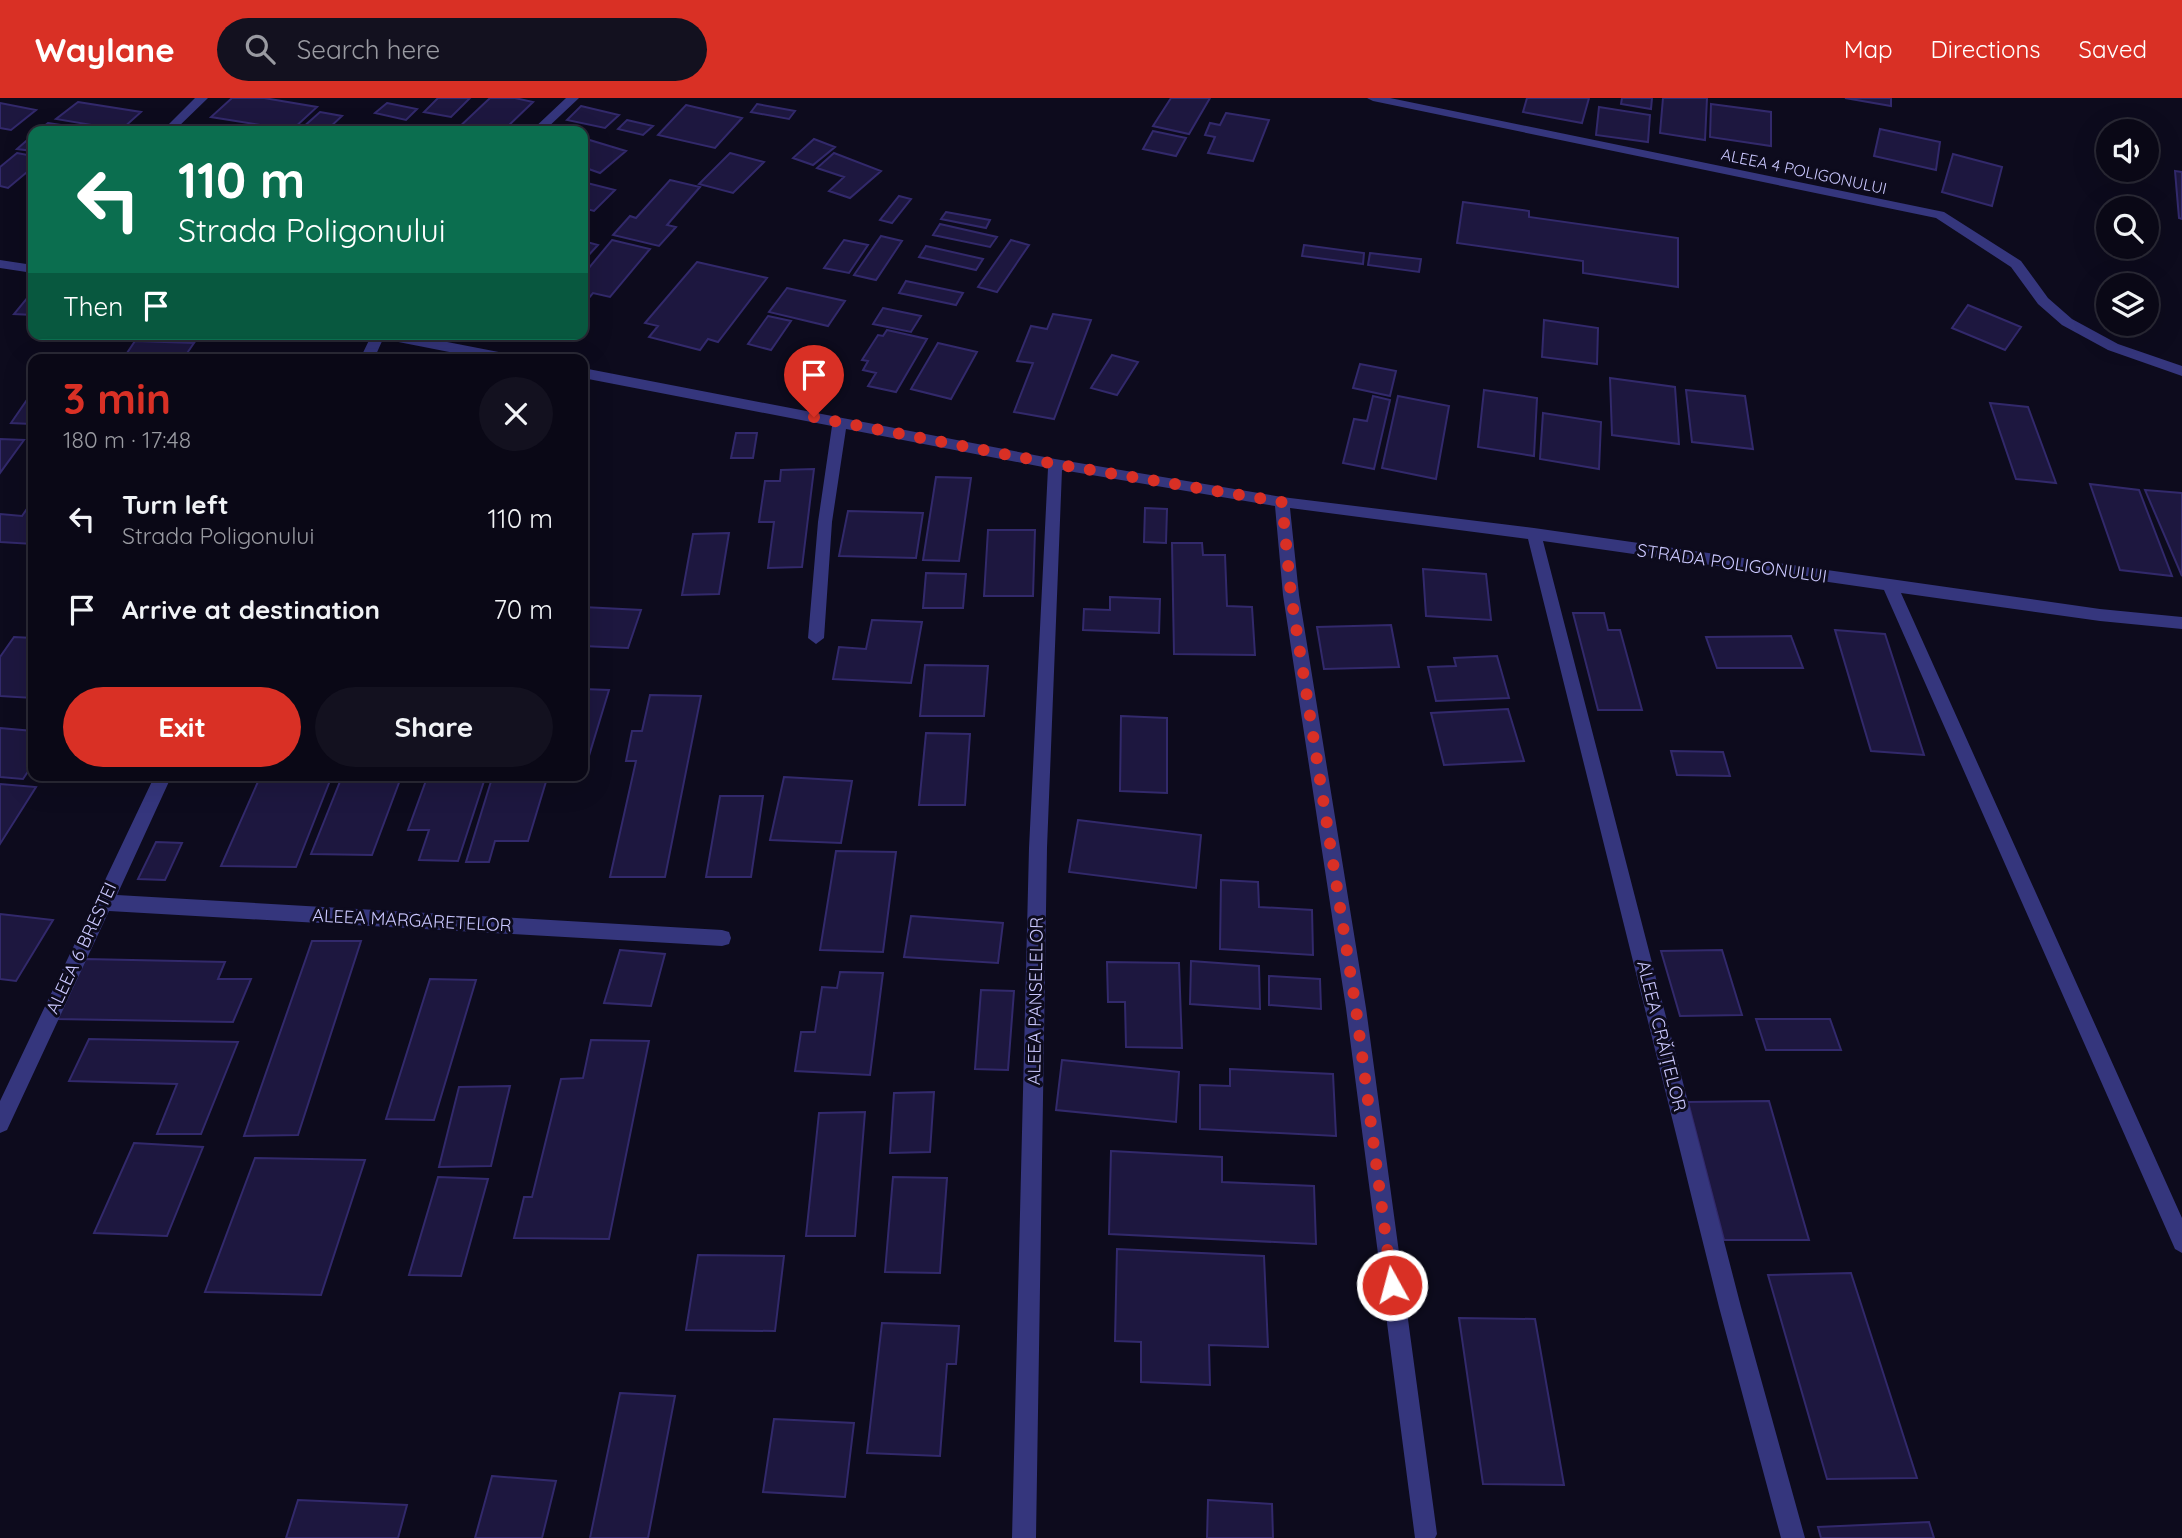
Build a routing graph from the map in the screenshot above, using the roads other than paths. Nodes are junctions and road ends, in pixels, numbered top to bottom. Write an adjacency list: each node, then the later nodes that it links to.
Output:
1 (202, 98): 4 (street)
2 (573, 98): 5 (street)
3 (1373, 98): 10 (street, ALEEA 4 POLIGONULUI)
4 (173, 126)
5 (542, 126)
6 (0, 264): 7 (street)
7 (28, 265)
8 (411, 340): 9 (street)
9 (483, 354)
10 (2182, 371)
11 (588, 374): 12 (street, STRADA POLIGONULUI)
12 (840, 422): 13 (street, STRADA POLIGONULUI); 18 (street)
13 (1055, 464): 14 (street, STRADA POLIGONULUI); 25 (street, ALEEA PANSELELOR)
14 (1282, 502): 15 (street, STRADA POLIGONULUI); 24 (street)
15 (1534, 534): 16 (street, STRADA POLIGONULUI); 26 (street, ALEEA CRĂIȚELOR)
16 (1890, 585): 17 (street, STRADA POLIGONULUI); 23 (street)
17 (2182, 623)
18 (816, 638)
19 (161, 781): 20 (street, ALEEA 6 BRESTEI)
20 (102, 901): 21 (street, ALEEA MARGARETELOR); 22 (street, ALEEA 6 BRESTEI)
21 (722, 938)
22 (0, 1123)
23 (2182, 1242)
24 (1425, 1534)
25 (1024, 1538)
26 (1793, 1538)

